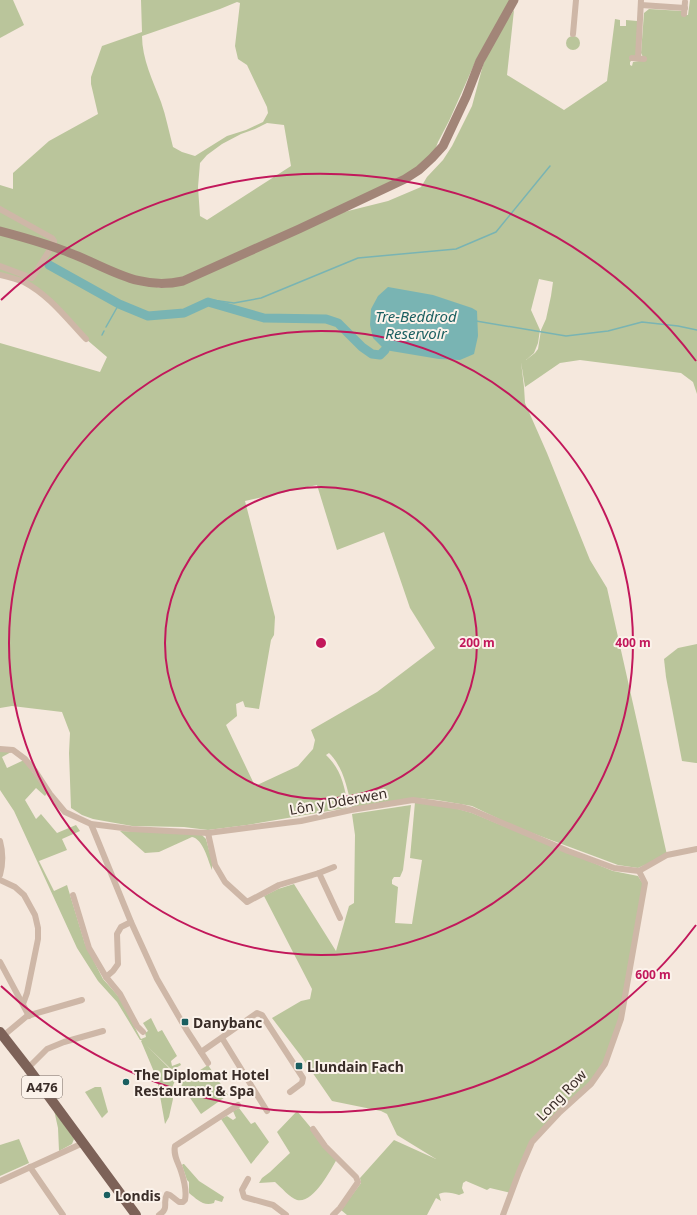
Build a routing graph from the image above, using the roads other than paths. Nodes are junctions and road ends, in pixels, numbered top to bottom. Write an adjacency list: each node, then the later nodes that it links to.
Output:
1 (514, 0): 9 (main road)
2 (576, 0): 5 (street)
3 (641, 3): 4 (street); 6 (street)
4 (685, 8)
5 (573, 34)
6 (638, 58)
7 (0, 209): 9 (street)
8 (0, 230): 9 (main road)
9 (51, 246): 10 (street)
10 (0, 266)
11 (0, 275): 12 (street)
12 (86, 339)
13 (0, 749): 14 (street, Lôn y Dderwen)
14 (91, 824): 15 (street, Lôn y Dderwen); 25 (street)
15 (208, 833): 19 (street, Lôn y Dderwen); 20 (street)
16 (0, 841): 21 (street)
17 (697, 849): 19 (street)
18 (334, 867): 20 (street)
19 (639, 871): 51 (street, Long Row)
20 (320, 873): 24 (street)
21 (0, 876)
22 (0, 880): 29 (street)
23 (73, 895): 27 (street)
24 (340, 918)
25 (131, 922): 27 (street); 35 (street)
26 (0, 962): 29 (street)
27 (106, 977): 32 (street)
28 (82, 1000): 30 (street)
29 (23, 1004): 30 (street)
30 (29, 1016): 33 (street)
31 (102, 1031): 37 (street)
32 (143, 1032)
33 (1, 1034): 37 (main road, A476)
34 (222, 1038): 35 (street); 38 (street); 40 (street)
35 (201, 1052): 36 (street)
36 (208, 1063)
37 (28, 1068): 42 (main road, A476)
38 (290, 1092)
39 (238, 1105): 48 (street)
40 (267, 1111)
41 (313, 1129): 50 (street)
42 (84, 1143): 43 (street); 47 (main road, A476)
43 (30, 1167): 45 (street); 46 (street)
44 (248, 1179): 49 (street)
45 (0, 1181)
46 (62, 1215)
47 (136, 1215)
48 (159, 1215)
49 (286, 1215)
50 (333, 1215)
51 (502, 1215)

